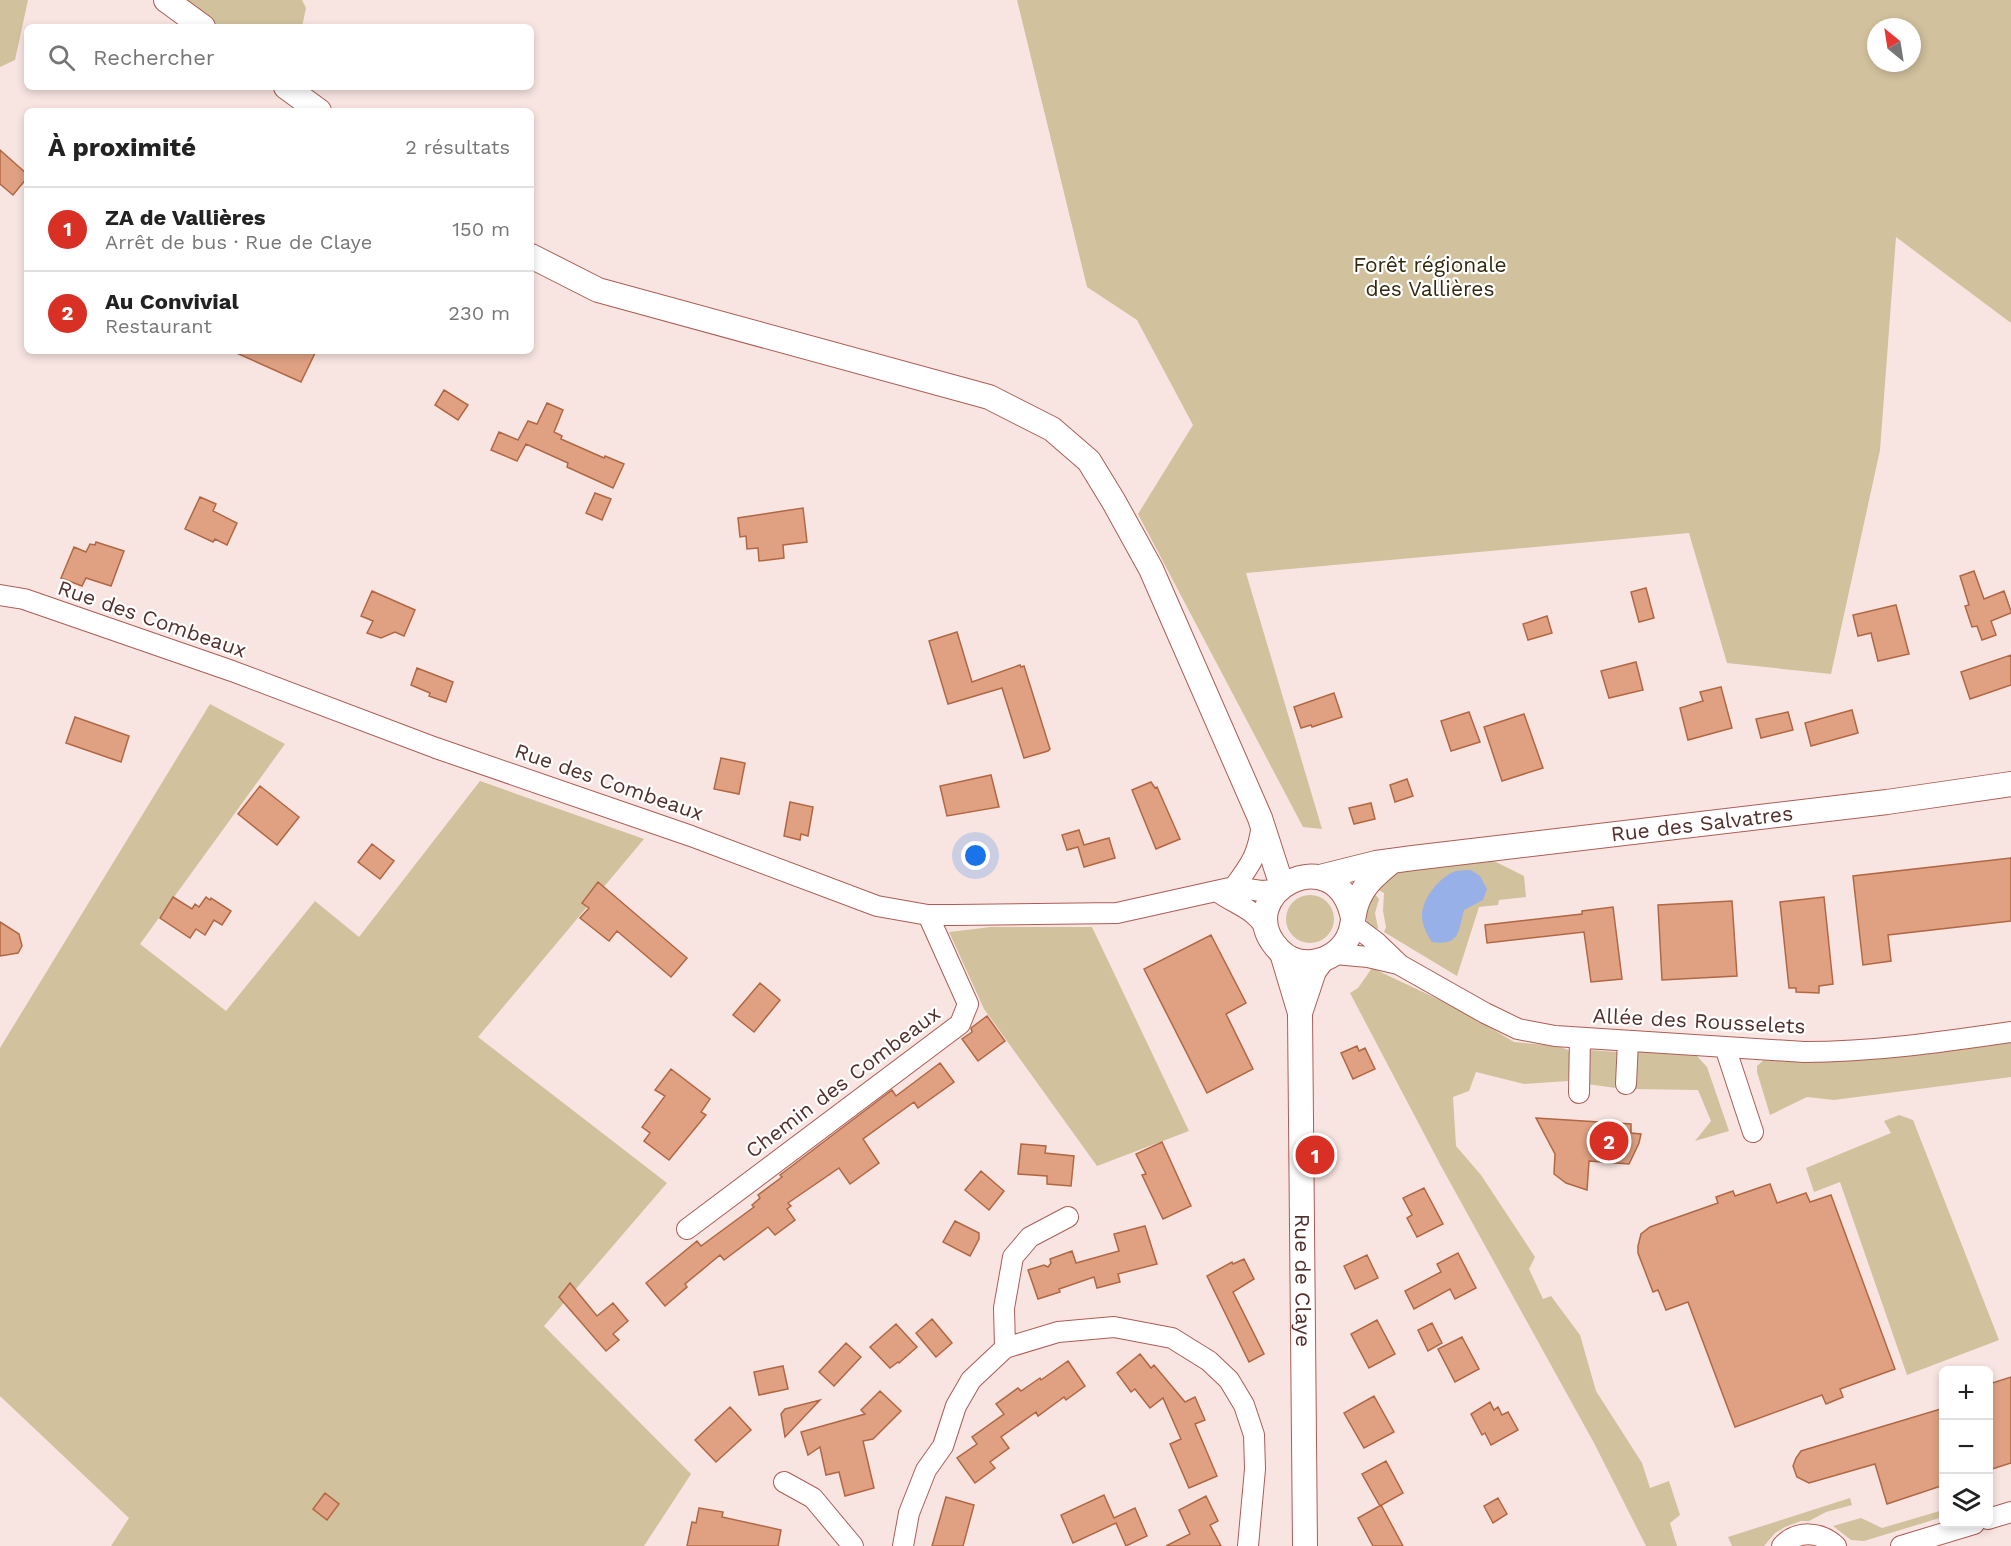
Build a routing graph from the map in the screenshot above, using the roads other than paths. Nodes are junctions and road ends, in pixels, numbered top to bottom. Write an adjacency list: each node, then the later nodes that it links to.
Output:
1 (166, 0): 2 (street)
2 (199, 24)
3 (290, 90): 4 (street)
4 (315, 108)
5 (534, 258): 8 (street)
6 (0, 595): 13 (street, Rue des Combeaux)
7 (2011, 784): 9 (street, Rue des Salvatres)
8 (1261, 821): 10 (street); 11 (street); 12 (street)
9 (1392, 861): 10 (street, Rue des Salvatres); 14 (street)
10 (1313, 876): 11 (street); 14 (street)
11 (1279, 888): 12 (street, Rue des Combeaux); 15 (street)
12 (1226, 889): 13 (street, Rue des Combeaux); 15 (street)
13 (928, 915): 28 (street, Chemin des Combeaux)
14 (1352, 921): 17 (street); 18 (street, Allée des Rousselets)
15 (1267, 930): 16 (street)
16 (1282, 953): 17 (street); 19 (street, Rue de Claye)
17 (1328, 957): 18 (street, Allée des Rousselets); 19 (street, Rue de Claye)
18 (1400, 965): 21 (street, Allée des Rousselets)
19 (1300, 1013): 37 (street, Rue de Claye)
20 (2011, 1032): 23 (street, Allée des Rousselets)
21 (1580, 1038): 22 (street, Allée des Rousselets); 25 (street)
22 (1629, 1041): 23 (street, Allée des Rousselets); 24 (street)
23 (1725, 1047): 26 (street)
24 (1626, 1084)
25 (1579, 1093)
26 (1753, 1132)
27 (1068, 1218): 29 (street)
28 (687, 1229)
29 (1005, 1348): 35 (street); 36 (street)
30 (784, 1482): 34 (street)
31 (2011, 1512): 32 (street)
32 (1993, 1518)
33 (1961, 1528): 40 (street)
34 (853, 1546)
35 (903, 1546)
36 (1248, 1546)
37 (1305, 1546)
38 (1782, 1546): 39 (street)
39 (1836, 1546)
40 (1901, 1546)

